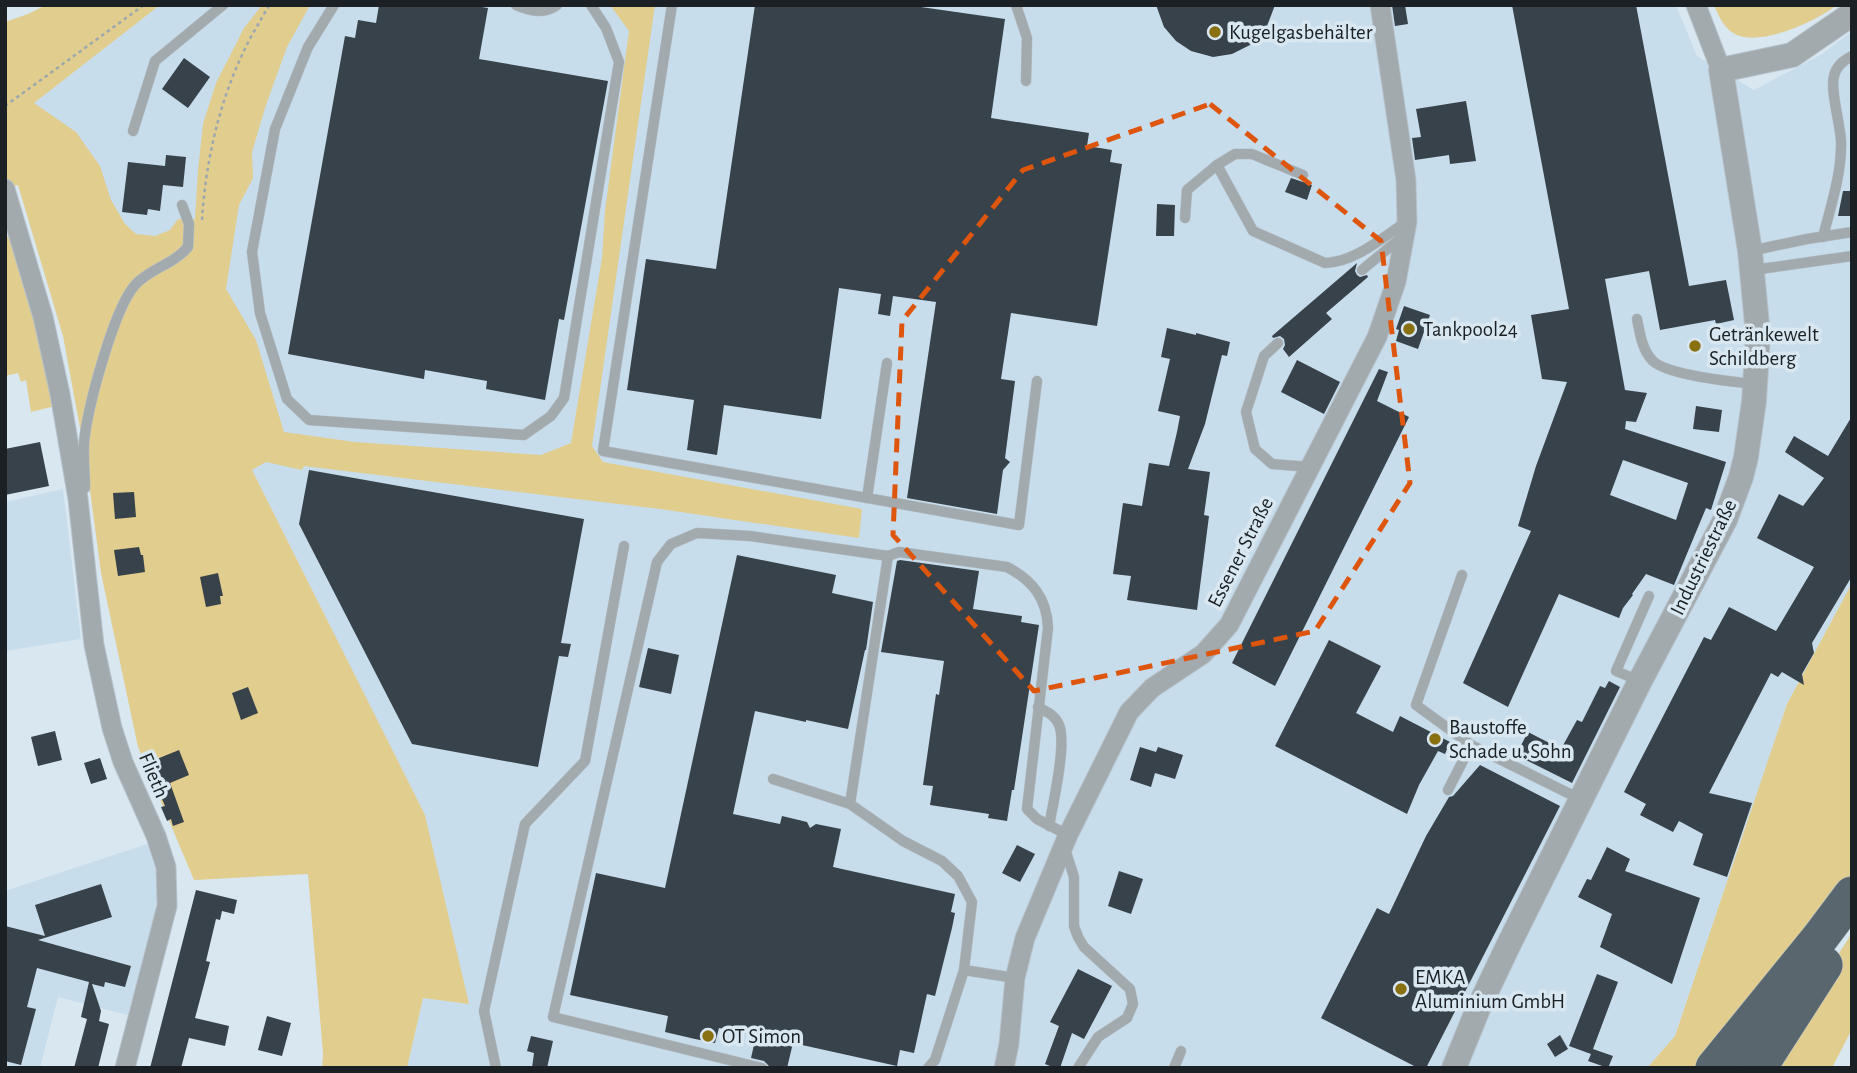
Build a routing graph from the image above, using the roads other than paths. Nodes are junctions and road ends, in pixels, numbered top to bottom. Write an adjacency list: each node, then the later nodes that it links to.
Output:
1 (223, 5): 14 (lane)
2 (334, 5): 5 (lane)
3 (516, 5): 4 (lane)
4 (557, 5)
5 (591, 5)
6 (672, 5): 33 (lane)
7 (1016, 5): 13 (lane)
8 (1380, 5): 20 (street, Essener Straße)
9 (1696, 5): 12 (street, Industriestraße)
10 (1852, 14): 12 (street)
11 (1852, 56): 22 (lane)
12 (1721, 70): 24 (street, Industriestraße)
13 (1026, 82)
14 (133, 131)
15 (1217, 165): 16 (lane); 19 (lane); 20 (lane)
16 (1303, 175)
17 (7, 200): 32 (street, Flieth)
18 (182, 205): 32 (lane, Flieth)
19 (1185, 218)
20 (1405, 229): 25 (lane); 31 (street, Essener Straße)
21 (1852, 232): 22 (lane)
22 (1823, 237): 24 (lane)
23 (1852, 256): 24 (lane)
24 (1751, 261): 30 (street, Industriestraße)
25 (1362, 270)
26 (1637, 319): 30 (lane)
27 (1278, 343): 31 (lane)
28 (887, 363): 33 (lane)
29 (1037, 381): 33 (lane)
30 (1755, 384): 38 (street, Industriestraße)
31 (1310, 467): 46 (street, Essener Straße)
32 (78, 495): 52 (street, Flieth)
33 (867, 498)
34 (624, 546): 53 (lane)
35 (888, 556): 39 (lane); 44 (lane); 54 (lane)
36 (1462, 575): 40 (lane)
37 (1649, 596): 38 (lane)
38 (1640, 681): 43 (street, Industriestraße)
39 (1038, 707): 45 (lane); 45 (lane)
40 (1471, 745): 42 (lane); 43 (lane)
41 (774, 779): 44 (lane)
42 (1448, 790)
43 (1582, 800): 59 (street, Industriestraße)
44 (850, 804): 49 (lane)
45 (1049, 826): 46 (lane)
46 (1066, 840): 50 (street, Essener Straße); 57 (lane)
47 (1852, 895): 60 (highway)
48 (1852, 923): 61 (highway)
49 (964, 970): 50 (lane); 55 (lane)
50 (1015, 978): 56 (street, Essener Straße)
51 (1181, 1051): 58 (lane)
52 (125, 1068)
53 (496, 1068)
54 (762, 1068)
55 (928, 1068)
56 (1004, 1068)
57 (1079, 1068)
58 (1174, 1068)
59 (1454, 1068)
60 (1714, 1068)
61 (1758, 1068)

